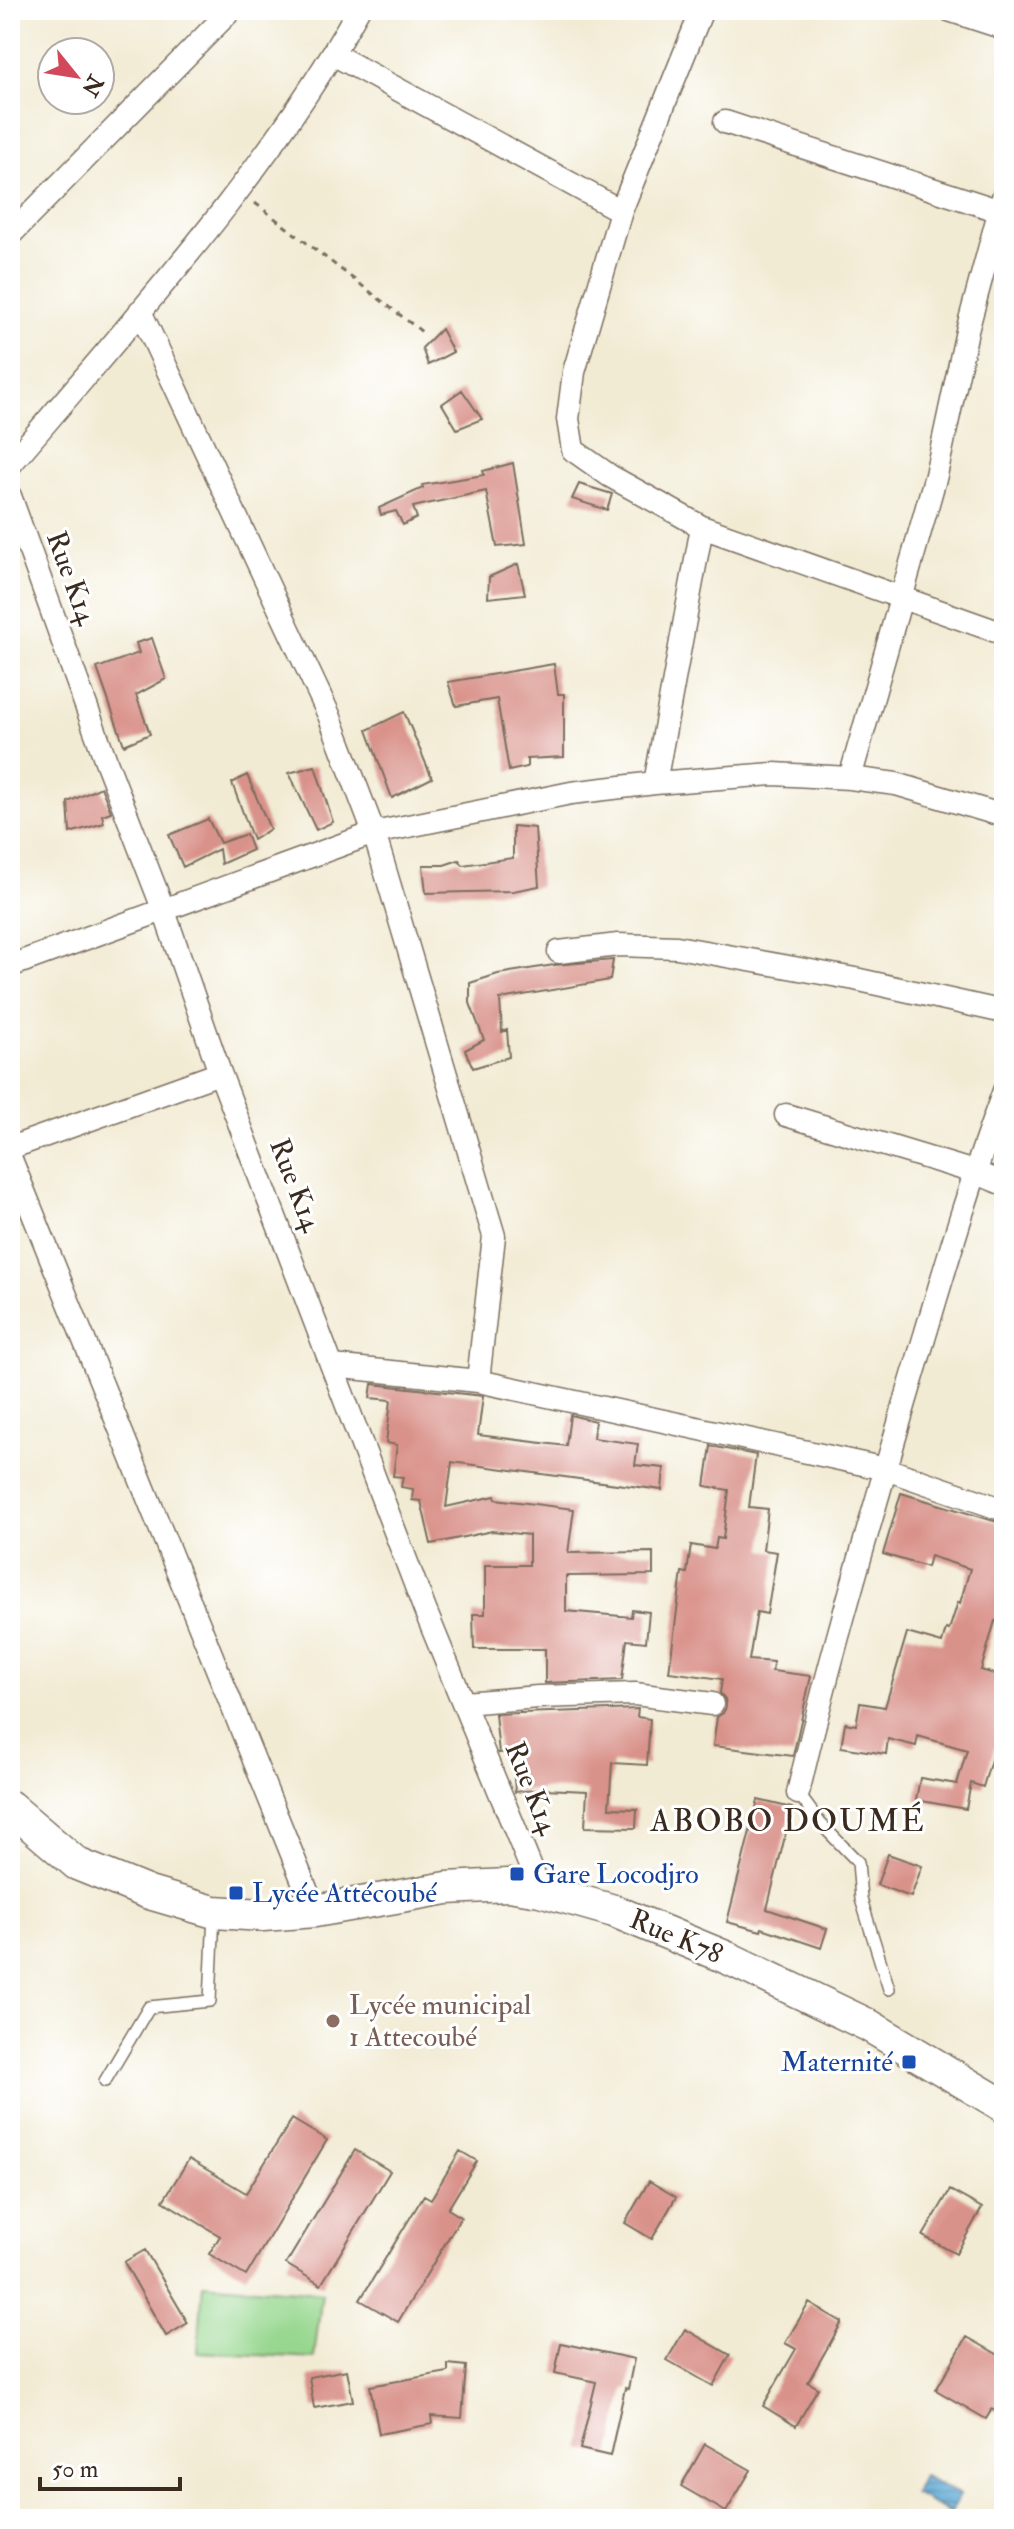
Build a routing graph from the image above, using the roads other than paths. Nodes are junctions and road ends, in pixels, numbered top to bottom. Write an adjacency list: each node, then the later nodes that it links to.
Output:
1 (231, 10): 10 (street)
2 (358, 10): 6 (street)
3 (702, 10): 9 (street)
4 (949, 10): 5 (street)
5 (1004, 28)
6 (333, 54): 9 (street); 11 (street)
7 (725, 122): 8 (street)
8 (1002, 202): 15 (street)
9 (621, 211): 14 (street)
10 (10, 235)
11 (140, 311): 12 (street); 20 (street)
12 (10, 465)
13 (10, 496): 21 (street, Rue K14)
14 (702, 527): 15 (street); 18 (street)
15 (902, 600): 16 (street); 17 (street)
16 (1004, 634)
17 (850, 778): 18 (street); 19 (street)
18 (655, 783): 20 (street)
19 (1004, 816)
20 (374, 833): 21 (street); 33 (street)
21 (164, 911): 23 (street); 25 (street, Rue K14)
22 (559, 952): 24 (street)
23 (10, 966)
24 (1004, 1012)
25 (220, 1073): 28 (street); 32 (street, Rue K14)
26 (1004, 1091): 30 (street)
27 (786, 1115): 30 (street)
28 (10, 1148)
29 (10, 1157): 41 (street)
30 (974, 1172): 31 (street); 34 (street)
31 (1004, 1184)
32 (333, 1366): 33 (street); 36 (street, Rue K14)
33 (478, 1381): 34 (street)
34 (886, 1469): 35 (street); 38 (street)
35 (1004, 1510)
36 (464, 1703): 37 (street); 40 (street, Rue K14)
37 (712, 1704)
38 (798, 1793): 43 (lane)
39 (10, 1807): 42 (street, Rue K78)
40 (540, 1890): 41 (street, Rue K78); 45 (street, Rue K78)
41 (315, 1911): 42 (street, Rue K78)
42 (214, 1912): 44 (lane)
43 (889, 1989)
44 (105, 2081)
45 (1004, 2106)

